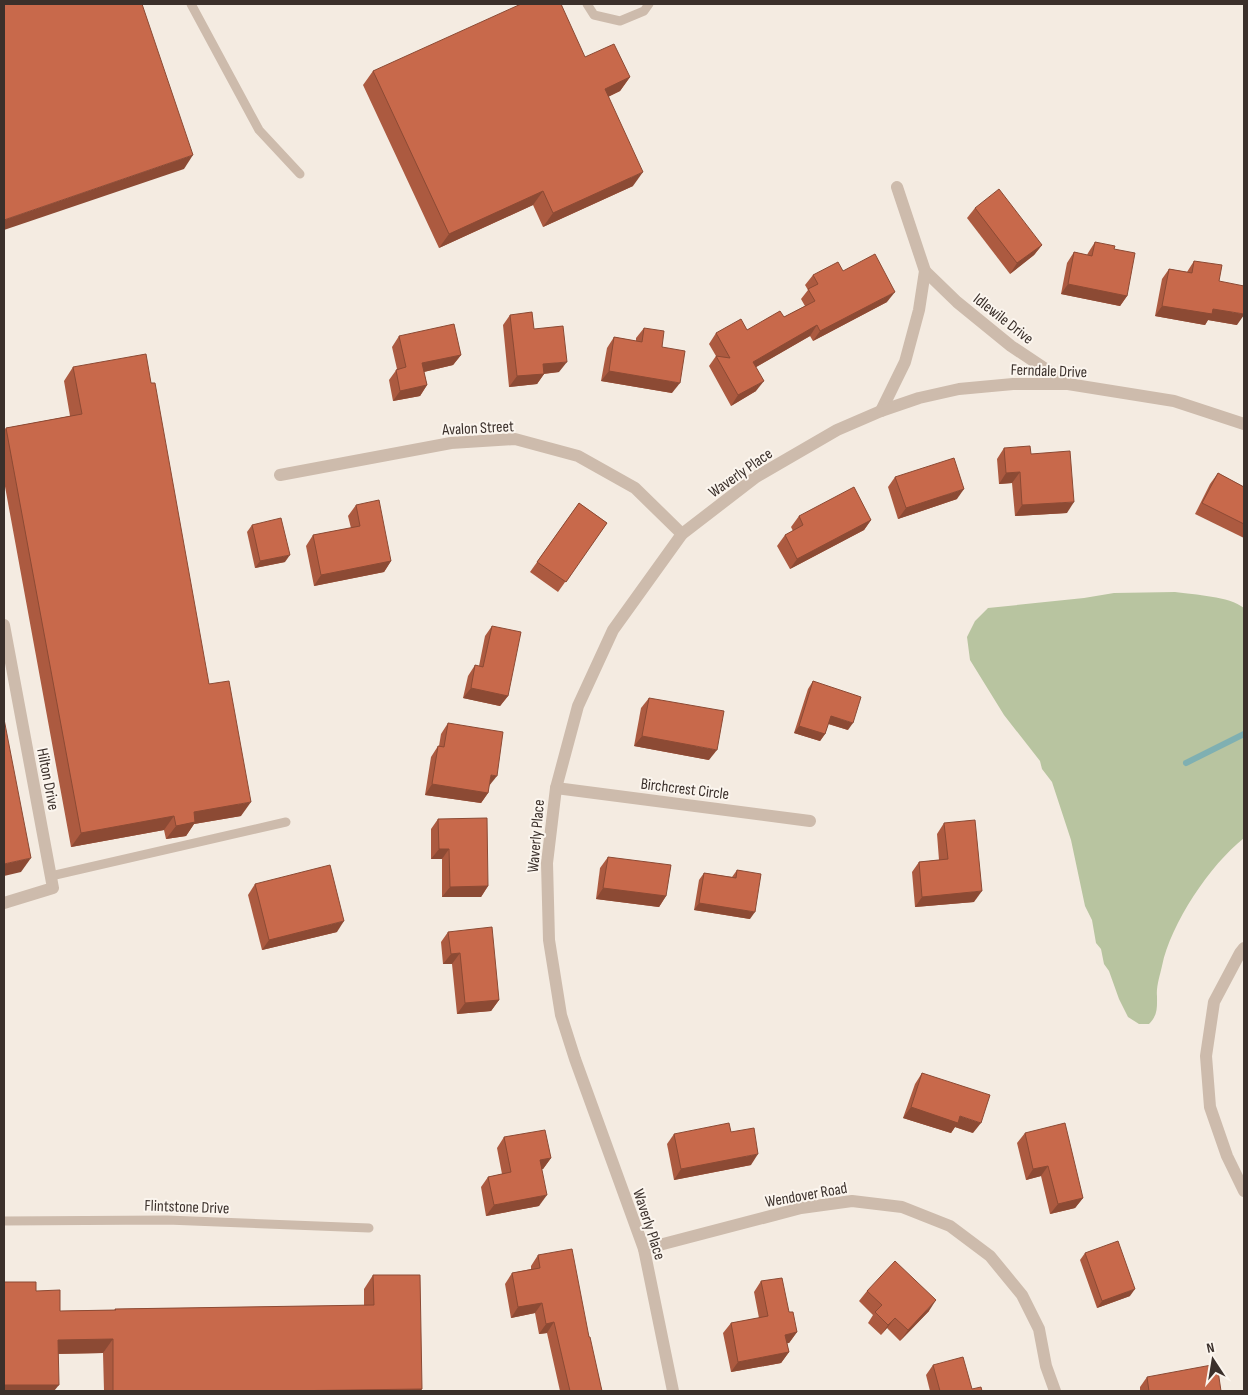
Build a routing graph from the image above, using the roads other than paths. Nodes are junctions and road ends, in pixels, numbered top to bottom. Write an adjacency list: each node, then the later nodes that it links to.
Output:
1 (191, 4): 4 (lane)
2 (587, 4): 3 (lane)
3 (649, 4)
4 (300, 174)
5 (897, 187): 6 (street, Idlewile Drive)
6 (925, 271): 7 (street, Idlewile Drive); 8 (street, Idlewile Drive)
7 (1068, 384): 8 (street, Ferndale Drive); 9 (street, Ferndale Drive)
8 (881, 411): 11 (street, Waverly Place)
9 (1244, 424)
10 (280, 475): 11 (street, Avalon Street)
11 (682, 534): 13 (street, Waverly Place)
12 (4, 625): 16 (street, Hilton Drive)
13 (556, 788): 14 (street, Birchcrest Circle); 22 (street, Waverly Place)
14 (810, 821)
15 (286, 822): 16 (lane)
16 (51, 876): 17 (street)
17 (4, 903)
18 (1244, 948): 19 (street)
19 (1244, 1190)
20 (4, 1221): 21 (lane, Flintstone Drive)
21 (369, 1228)
22 (644, 1249): 23 (street, Waverly Place); 24 (street, Wendover Road)
23 (673, 1391)
24 (1055, 1391)

